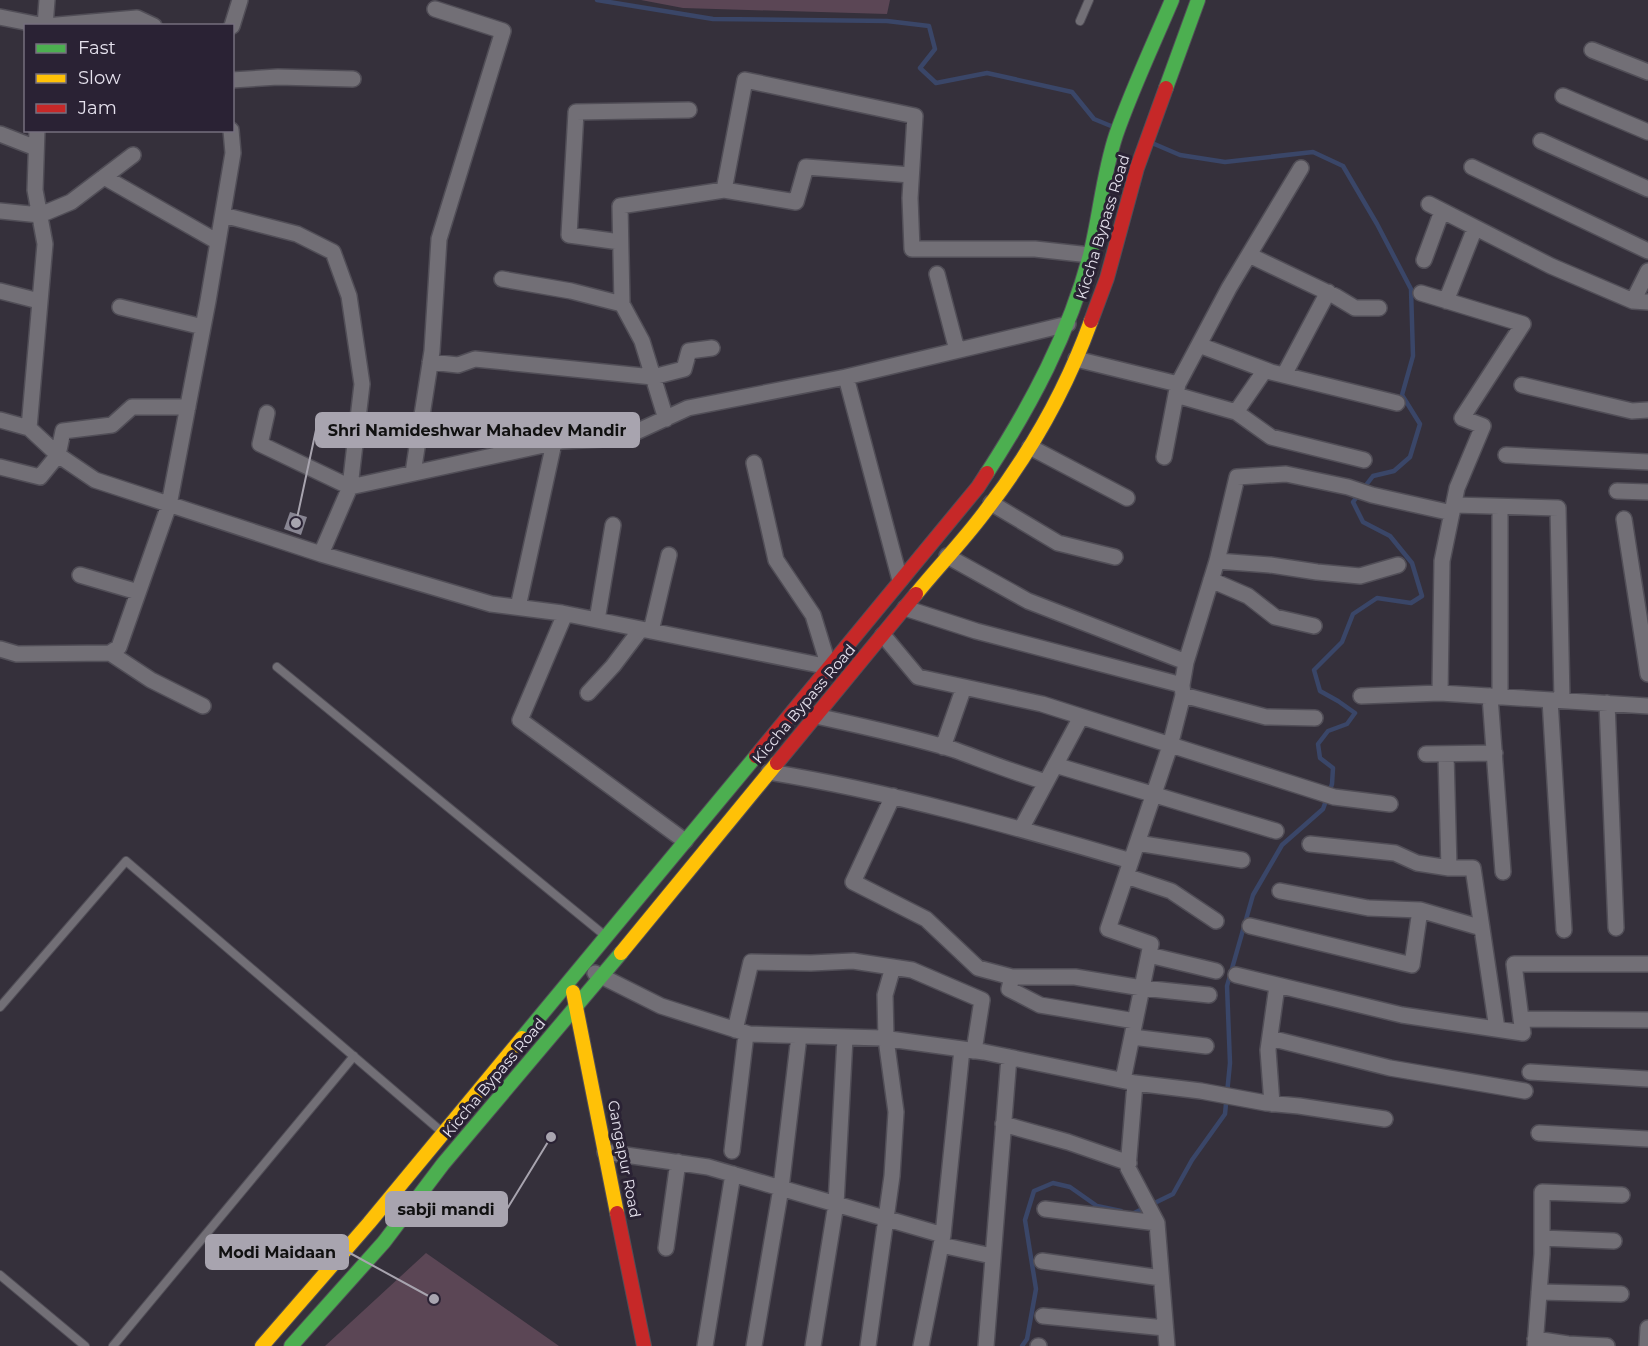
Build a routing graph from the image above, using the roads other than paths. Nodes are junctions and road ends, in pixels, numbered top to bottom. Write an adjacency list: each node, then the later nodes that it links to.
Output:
1 (47, 0): 10 (street)
2 (240, 0): 13 (street)
3 (1089, 0): 8 (lane)
4 (1172, 0): 40 (main road)
5 (1198, 0): 60 (main road, Kiccha Bypass Road)
6 (435, 9): 61 (street)
7 (0, 17): 9 (street)
8 (1080, 21)
9 (36, 24)
10 (46, 24)
11 (69, 24): 12 (street)
12 (150, 24)
13 (233, 24)
14 (1592, 50): 15 (street)
15 (1648, 72)
16 (353, 79): 17 (street)
17 (234, 80)
18 (1563, 96): 22 (street)
19 (689, 110): 38 (street)
20 (37, 132): 25 (street)
21 (231, 132): 35 (street)
22 (1648, 132)
23 (0, 134): 25 (street)
24 (1541, 141): 31 (street)
25 (36, 147): 34 (street)
26 (133, 155): 30 (street)
27 (1472, 167): 39 (street)
28 (1301, 168): 41 (street)
29 (911, 175): 32 (street); 32 (street); 40 (street)
30 (104, 177): 34 (street); 37 (street)
31 (1648, 189)
32 (724, 190): 38 (street)
33 (0, 211): 34 (street)
34 (40, 215): 49 (street)
35 (223, 215): 37 (street); 87 (street)
36 (1475, 228): 42 (street); 50 (street); 51 (street)
37 (218, 242): 56 (street)
38 (620, 242): 52 (street)
39 (1648, 251)
40 (1090, 255): 55 (main road)
41 (1249, 255): 47 (street); 57 (street)
42 (1424, 260)
43 (1648, 271): 51 (street)
44 (938, 274): 59 (street)
45 (502, 279): 52 (street)
46 (0, 291): 49 (street)
47 (1328, 292): 54 (street); 63 (street)
48 (1421, 293): 50 (street)
49 (39, 301): 76 (street)
50 (1446, 301): 94 (street)
51 (1640, 301)
52 (622, 304): 64 (street)
53 (120, 307): 56 (street)
54 (1379, 308)
55 (1068, 324): 59 (street); 75 (main road)
56 (203, 327): 69 (street)
57 (1199, 345): 62 (street); 67 (street)
58 (712, 348): 64 (street)
59 (957, 351): 65 (street)
60 (1076, 359): 67 (street); 77 (main road, Kiccha Bypass Road)
61 (430, 362): 64 (street); 86 (street)
62 (1265, 370): 63 (street); 71 (street)
63 (1284, 375): 68 (street)
64 (653, 377): 73 (street)
65 (846, 377): 73 (street); 104 (street)
66 (1522, 385): 70 (street)
67 (1177, 390): 71 (street); 81 (street)
68 (1397, 403)
69 (188, 407): 79 (street); 92 (street)
70 (1648, 410)
71 (1236, 412): 82 (street)
72 (267, 413): 87 (street)
73 (666, 418): 78 (street)
74 (0, 420): 76 (street)
75 (1018, 426): 77 (main road); 104 (main road)
76 (29, 428): 79 (street)
77 (1033, 442): 90 (street); 91 (main road, Kiccha Bypass Road)
78 (554, 443): 86 (street); 107 (street)
79 (58, 454): 85 (street); 92 (street)
80 (1506, 455): 83 (street)
81 (1164, 457)
82 (1364, 460)
83 (1648, 462)
84 (754, 464): 118 (street)
85 (0, 467)
86 (413, 473): 87 (street)
87 (350, 487): 97 (street)
88 (1617, 491): 89 (street)
89 (1648, 492)
90 (1127, 498)
91 (991, 503): 99 (main road, Kiccha Bypass Road); 100 (street)
92 (169, 505): 97 (street); 106 (street)
93 (1500, 507): 94 (street); 126 (street); 127 (street)
94 (1453, 509): 101 (street); 124 (street)
95 (1624, 519): 119 (street)
96 (613, 525): 110 (street)
97 (321, 554): 107 (street)
98 (669, 555): 112 (street)
99 (946, 556): 108 (main road, Kiccha Bypass Road); 116 (street)
100 (1115, 557)
101 (1217, 561): 102 (street); 105 (street)
102 (1398, 565)
103 (80, 575): 106 (street)
104 (900, 580): 118 (main road)
105 (1211, 580): 111 (street); 116 (street)
106 (138, 592): 115 (street)
107 (518, 607): 109 (street)
108 (905, 608): 113 (main road, Kiccha Bypass Road); 122 (street)
109 (566, 614): 110 (street); 148 (street)
110 (597, 620): 112 (street)
111 (1314, 626)
112 (646, 630): 118 (street); 123 (street)
113 (883, 635): 120 (main road, Kiccha Bypass Road); 121 (street)
114 (0, 649): 115 (street)
115 (110, 653): 129 (street)
116 (1186, 662): 122 (street)
117 (277, 667): 163 (lane)
118 (829, 668): 120 (main road); 139 (main road)
119 (1648, 674)
120 (845, 681): 131 (main road, Kiccha Bypass Road)
121 (964, 687): 132 (street); 135 (street)
122 (1182, 690): 133 (street); 134 (street)
123 (588, 693)
124 (1440, 693): 125 (street); 126 (street)
125 (1360, 696)
126 (1495, 696): 127 (street); 136 (street)
127 (1556, 700): 128 (street); 162 (street)
128 (1607, 703): 130 (street); 161 (street)
129 (203, 706)
130 (1648, 706)
131 (816, 716): 135 (street); 141 (main road, Kiccha Bypass Road)
132 (1081, 717): 134 (street); 140 (street)
133 (1315, 718)
134 (1170, 746): 143 (street); 145 (street)
135 (943, 747): 142 (street)
136 (1495, 753): 138 (street); 154 (street)
137 (1426, 754): 138 (street)
138 (1446, 754): 153 (street)
139 (754, 758): 141 (main road); 148 (main road)
140 (1055, 765): 142 (street); 143 (street)
141 (770, 772): 144 (street); 164 (main road, Kiccha Bypass Road)
142 (1046, 782): 146 (street)
143 (1154, 793): 147 (street); 149 (street)
144 (893, 796): 146 (street); 172 (street)
145 (1390, 804)
146 (1021, 829): 152 (street)
147 (1276, 831)
148 (685, 841): 163 (main road)
149 (1137, 843): 151 (street); 152 (street)
150 (1310, 844): 153 (street)
151 (1242, 860)
152 (1131, 861): 155 (street)
153 (1449, 868): 160 (street)
154 (1503, 872)
155 (1126, 876): 158 (street); 165 (street)
156 (1280, 891): 157 (street)
157 (1420, 910): 159 (street); 160 (street)
158 (1216, 921)
159 (1250, 926)
160 (1482, 927): 183 (street)
161 (1616, 928)
162 (1564, 930)
163 (606, 937): 164 (main road); 167 (main road)
164 (622, 951): 171 (main road, Kiccha Bypass Road)
165 (1149, 955): 169 (street); 175 (street)
166 (1648, 964): 179 (street)
167 (582, 965): 171 (street); 173 (main road)
168 (893, 967): 184 (street); 190 (street); 192 (street)
169 (1216, 971)
170 (1236, 975): 174 (street)
171 (601, 976): 177 (main road, Kiccha Bypass Road); 184 (street)
172 (1012, 977): 175 (street); 181 (street)
173 (571, 979): 177 (main road, Gangapur Road); 182 (main road)
174 (1277, 986): 183 (street); 188 (street)
175 (1142, 988): 176 (street); 181 (street)
176 (1209, 995)
177 (576, 1006): 189 (main road, Kiccha Bypass Road); 206 (main road, Gangapur Road)
178 (0, 1007): 193 (lane)
179 (1521, 1019): 180 (street); 183 (street)
180 (1648, 1020)
181 (1135, 1021): 186 (street)
182 (531, 1026): 189 (main road); 202 (main road)
183 (1497, 1029)
184 (741, 1032): 185 (street); 205 (street)
185 (798, 1036): 187 (street); 210 (street)
186 (1132, 1037): 191 (street); 197 (street)
187 (845, 1038): 190 (street); 212 (street)
188 (1270, 1038): 198 (street); 199 (street)
189 (547, 1039): 233 (main road, Kiccha Bypass Road)
190 (886, 1039): 192 (street); 214 (street)
191 (1206, 1046)
192 (968, 1050): 194 (street); 217 (street)
193 (354, 1056): 202 (lane); 231 (lane)
194 (1009, 1057): 197 (street); 201 (street)
195 (1530, 1072): 196 (street)
196 (1648, 1079)
197 (1129, 1082): 199 (street); 208 (street)
198 (1525, 1091)
199 (1272, 1104): 200 (street)
200 (1384, 1119)
201 (1003, 1124): 208 (street); 220 (street)
202 (443, 1133): 232 (main road)
203 (1539, 1133): 204 (street)
204 (1648, 1140)
205 (732, 1151)
206 (605, 1152): 207 (street); 234 (main road, Gangapur Road)
207 (678, 1162): 209 (street); 219 (street)
208 (1129, 1163): 215 (street)
209 (733, 1174): 210 (street); 235 (street)
210 (781, 1188): 212 (street); 236 (street)
211 (1622, 1195): 216 (street)
212 (836, 1204): 214 (street); 237 (street)
213 (1045, 1209): 215 (street)
214 (887, 1219): 217 (street); 238 (street)
215 (1155, 1220): 223 (street)
216 (1542, 1238): 218 (street); 224 (street)
217 (942, 1240): 220 (street); 239 (street)
218 (1614, 1241)
219 (666, 1248)
220 (992, 1256): 240 (street)
221 (1042, 1261): 223 (street)
222 (0, 1275): 230 (lane)
223 (1161, 1278): 227 (street)
224 (1539, 1292): 225 (street); 229 (street)
225 (1621, 1294)
226 (1043, 1316): 227 (street)
227 (1165, 1328): 241 (street)
228 (1648, 1328): 243 (street)
229 (1535, 1343): 242 (street)
230 (85, 1346)
231 (113, 1346)
232 (262, 1346)
233 (291, 1346)
234 (644, 1346)
235 (705, 1346)
236 (753, 1346)
237 (813, 1346)
238 (868, 1346)
239 (921, 1346)
240 (986, 1346)
241 (1167, 1346)
242 (1606, 1346)
243 (1647, 1346)

